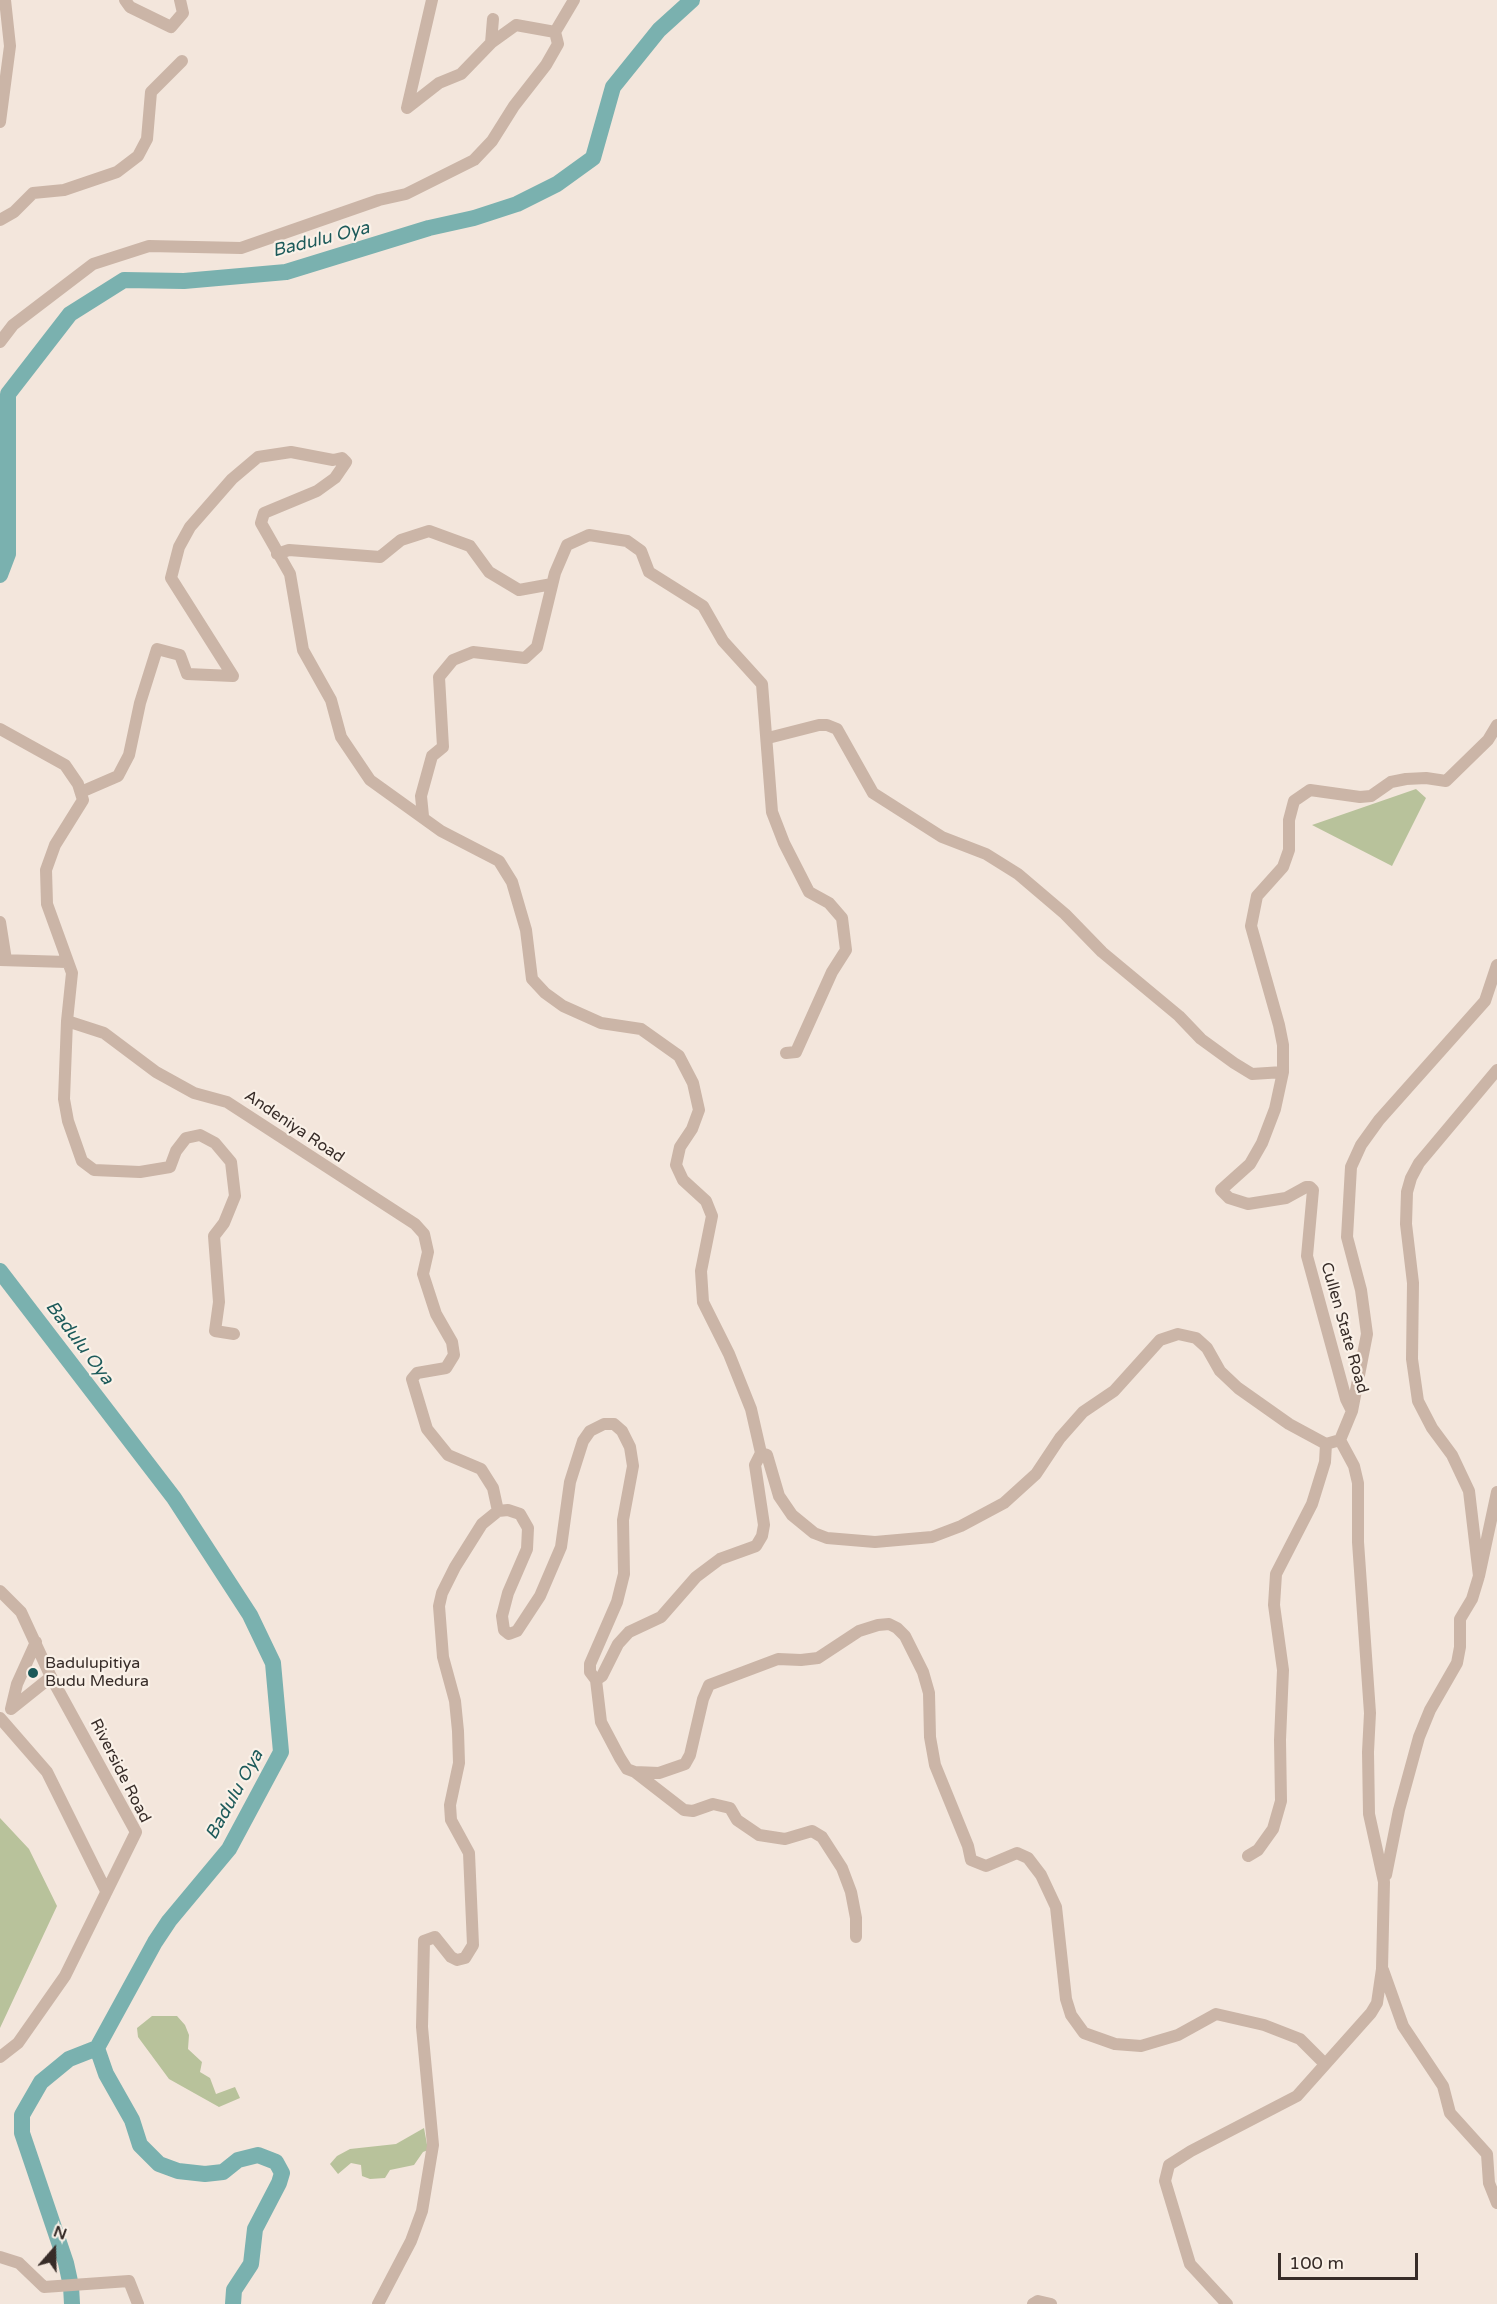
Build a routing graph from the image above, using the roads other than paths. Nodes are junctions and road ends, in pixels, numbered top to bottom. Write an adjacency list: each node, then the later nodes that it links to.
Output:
1 (6, 0): 10 (street)
2 (125, 0): 3 (street)
3 (180, 0)
4 (432, 0): 8 (street)
5 (574, 0): 7 (street)
6 (493, 20): 8 (street)
7 (555, 32): 8 (street); 12 (street)
8 (491, 43)
9 (182, 61): 11 (street)
10 (0, 122)
11 (0, 220)
12 (0, 342)
13 (277, 554): 14 (street); 18 (street); 19 (street)
14 (552, 584): 17 (street); 19 (street)
15 (1497, 725): 27 (street, Cullen State Road)
16 (0, 729): 18 (street)
17 (768, 738): 25 (street); 27 (street)
18 (81, 792): 22 (street)
19 (423, 816): 32 (street)
20 (0, 922): 21 (street)
21 (3, 960): 22 (street)
22 (67, 962): 24 (street)
23 (1497, 965): 29 (street)
24 (68, 1021): 28 (street); 34 (street, Andeniya Road)
25 (786, 1053)
26 (1497, 1070): 35 (street)
27 (1283, 1072): 29 (street, Cullen State Road)
28 (234, 1334)
29 (1352, 1411): 30 (street)
30 (1340, 1440): 31 (street); 44 (street)
31 (1326, 1444): 32 (street); 43 (street)
32 (761, 1452): 39 (street)
33 (1497, 1492): 35 (street)
34 (498, 1511): 39 (street); 53 (street)
35 (1479, 1576): 44 (street)
36 (0, 1591): 37 (street, Riverside Road)
37 (36, 1642): 38 (street, Riverside Road); 40 (street)
38 (51, 1677): 40 (street); 45 (street, Riverside Road)
39 (596, 1680): 42 (street)
40 (11, 1709): 41 (street)
41 (0, 1718): 45 (street)
42 (634, 1772): 46 (street); 49 (street)
43 (1248, 1856)
44 (1384, 1882): 47 (street)
45 (106, 1891): 48 (street, Riverside Road)
46 (856, 1937)
47 (1382, 1969): 49 (street); 50 (street)
48 (0, 2056)
49 (1324, 2063): 56 (street)
50 (1497, 2203)
51 (0, 2257): 52 (street)
52 (138, 2304)
53 (378, 2304)
54 (1033, 2304): 55 (street)
55 (1051, 2304)
56 (1227, 2304)

